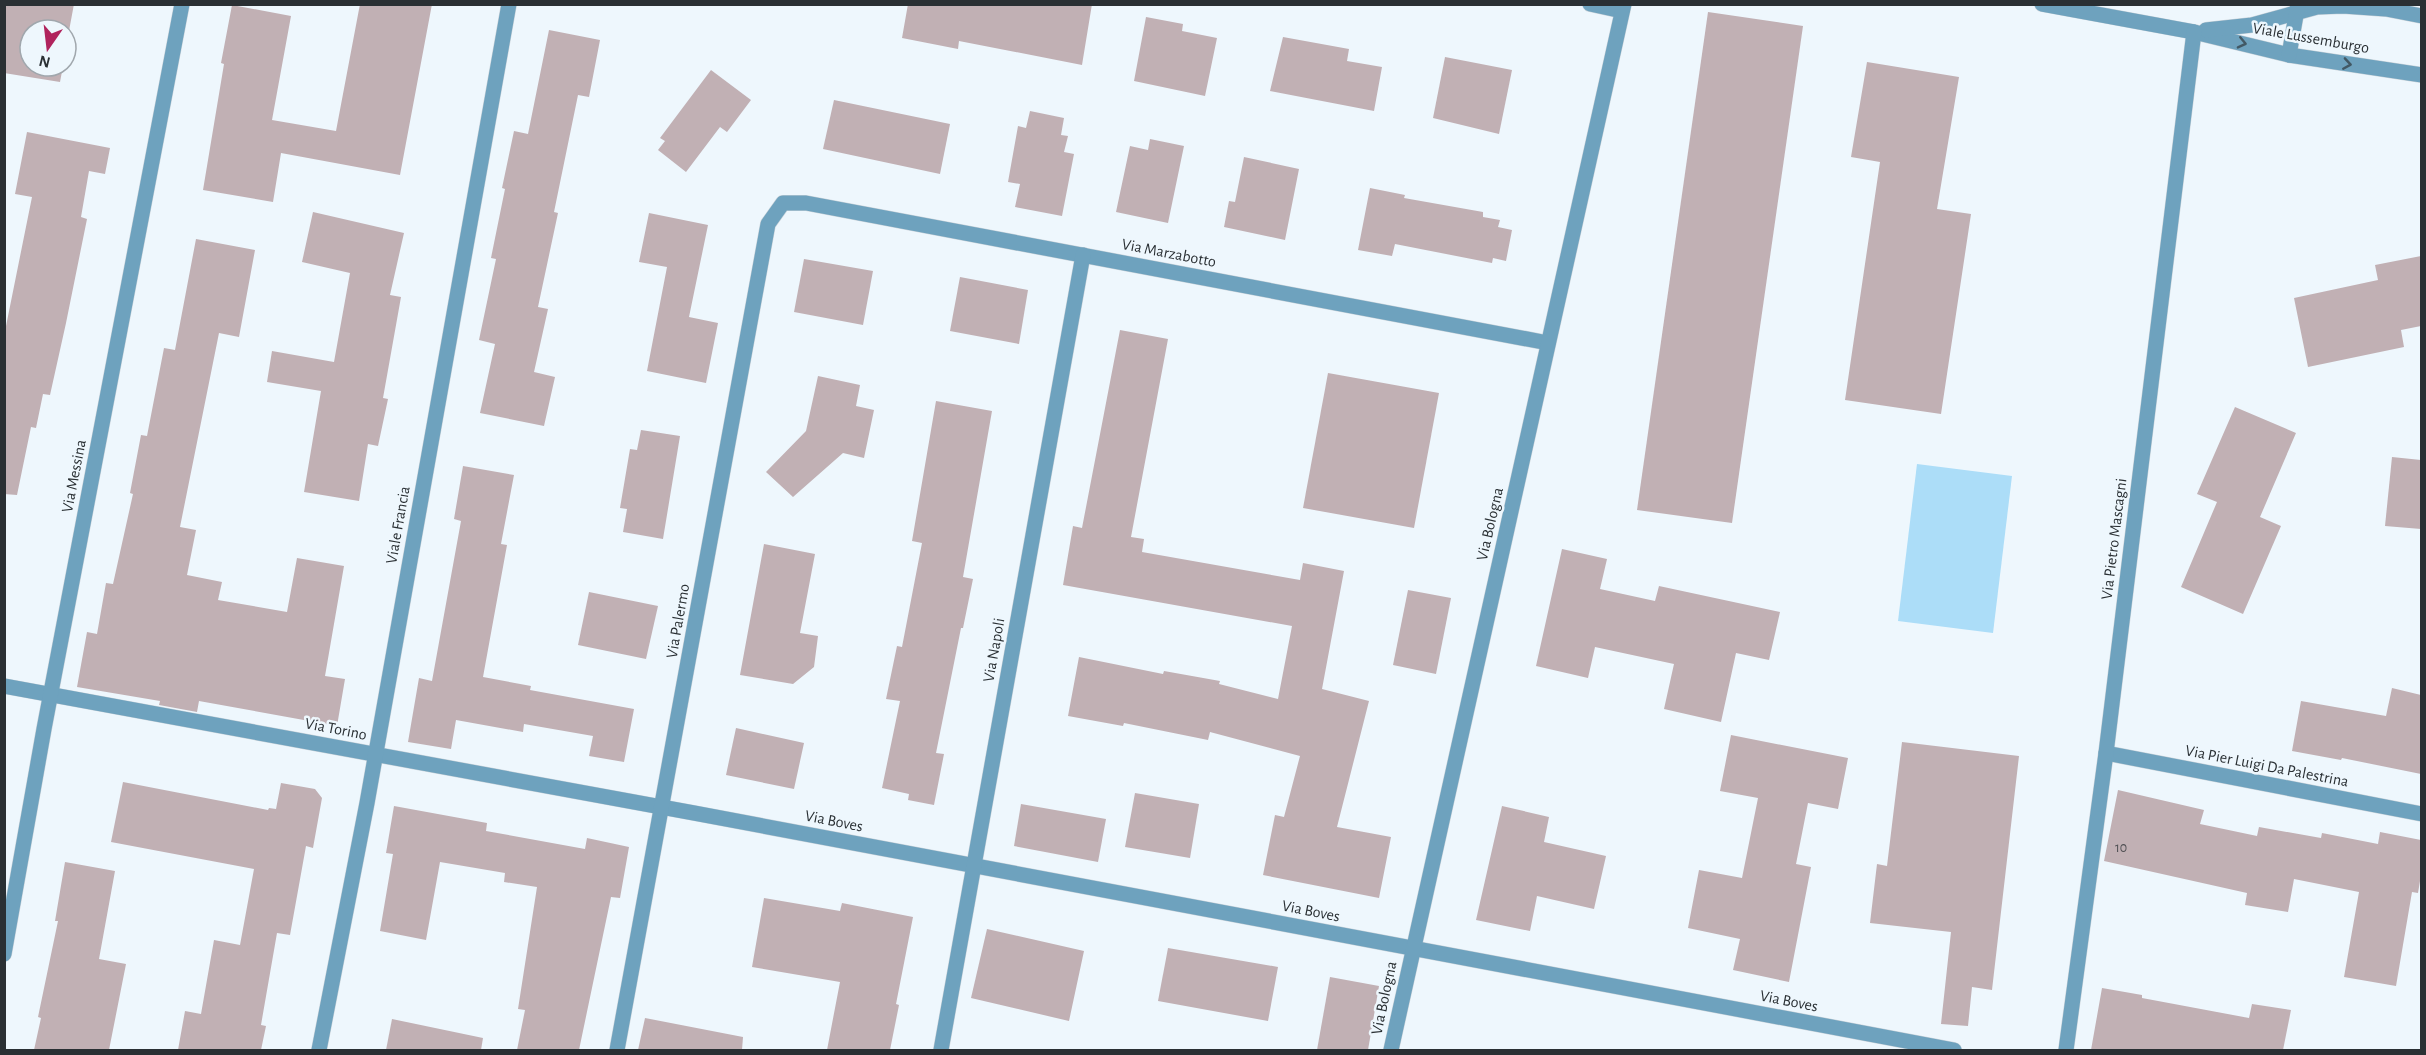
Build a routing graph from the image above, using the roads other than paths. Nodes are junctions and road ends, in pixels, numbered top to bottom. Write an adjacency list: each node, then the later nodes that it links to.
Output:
1 (182, 4): 15 (street, Via Messina)
2 (509, 4): 17 (street, Viale Francia)
3 (1590, 4): 5 (street)
4 (2042, 4): 8 (street, Viale Lussemburgo)
5 (1623, 8): 13 (street, Via Bologna)
6 (2297, 9): 7 (street, Viale Lussemburgo); 8 (street, Viale Lussemburgo); 9 (street)
7 (2421, 15)
8 (2194, 32): 9 (street, Viale Lussemburgo, one-way to 9); 16 (street, Via Pietro Mascagni)
9 (2289, 54): 10 (street, Viale Lussemburgo, one-way to 10)
10 (2421, 75)
11 (783, 203): 12 (street, Via Marzabotto); 18 (street, Via Palermo)
12 (1083, 255): 13 (street, Via Marzabotto); 20 (street, Via Napoli)
13 (1548, 343): 21 (street, Via Bologna)
14 (4, 686): 15 (street, Via Torino)
15 (51, 695): 17 (street, Via Torino); 22 (street, Via Messina)
16 (2106, 753): 19 (street, Via Pier Luigi Da Palestrina); 28 (street, Via Pietro Mascagni)
17 (375, 754): 18 (street, Via Torino); 23 (street, Viale Francia)
18 (662, 807): 20 (street, Via Boves); 24 (street, Via Palermo)
19 (2421, 814)
20 (974, 866): 21 (street, Via Boves); 25 (street, Via Napoli)
21 (1413, 948): 26 (street, Via Bologna); 27 (street, Via Boves)
22 (4, 954)
23 (319, 1050)
24 (617, 1050)
25 (941, 1050)
26 (1390, 1050)
27 (1954, 1050)
28 (2066, 1050)

